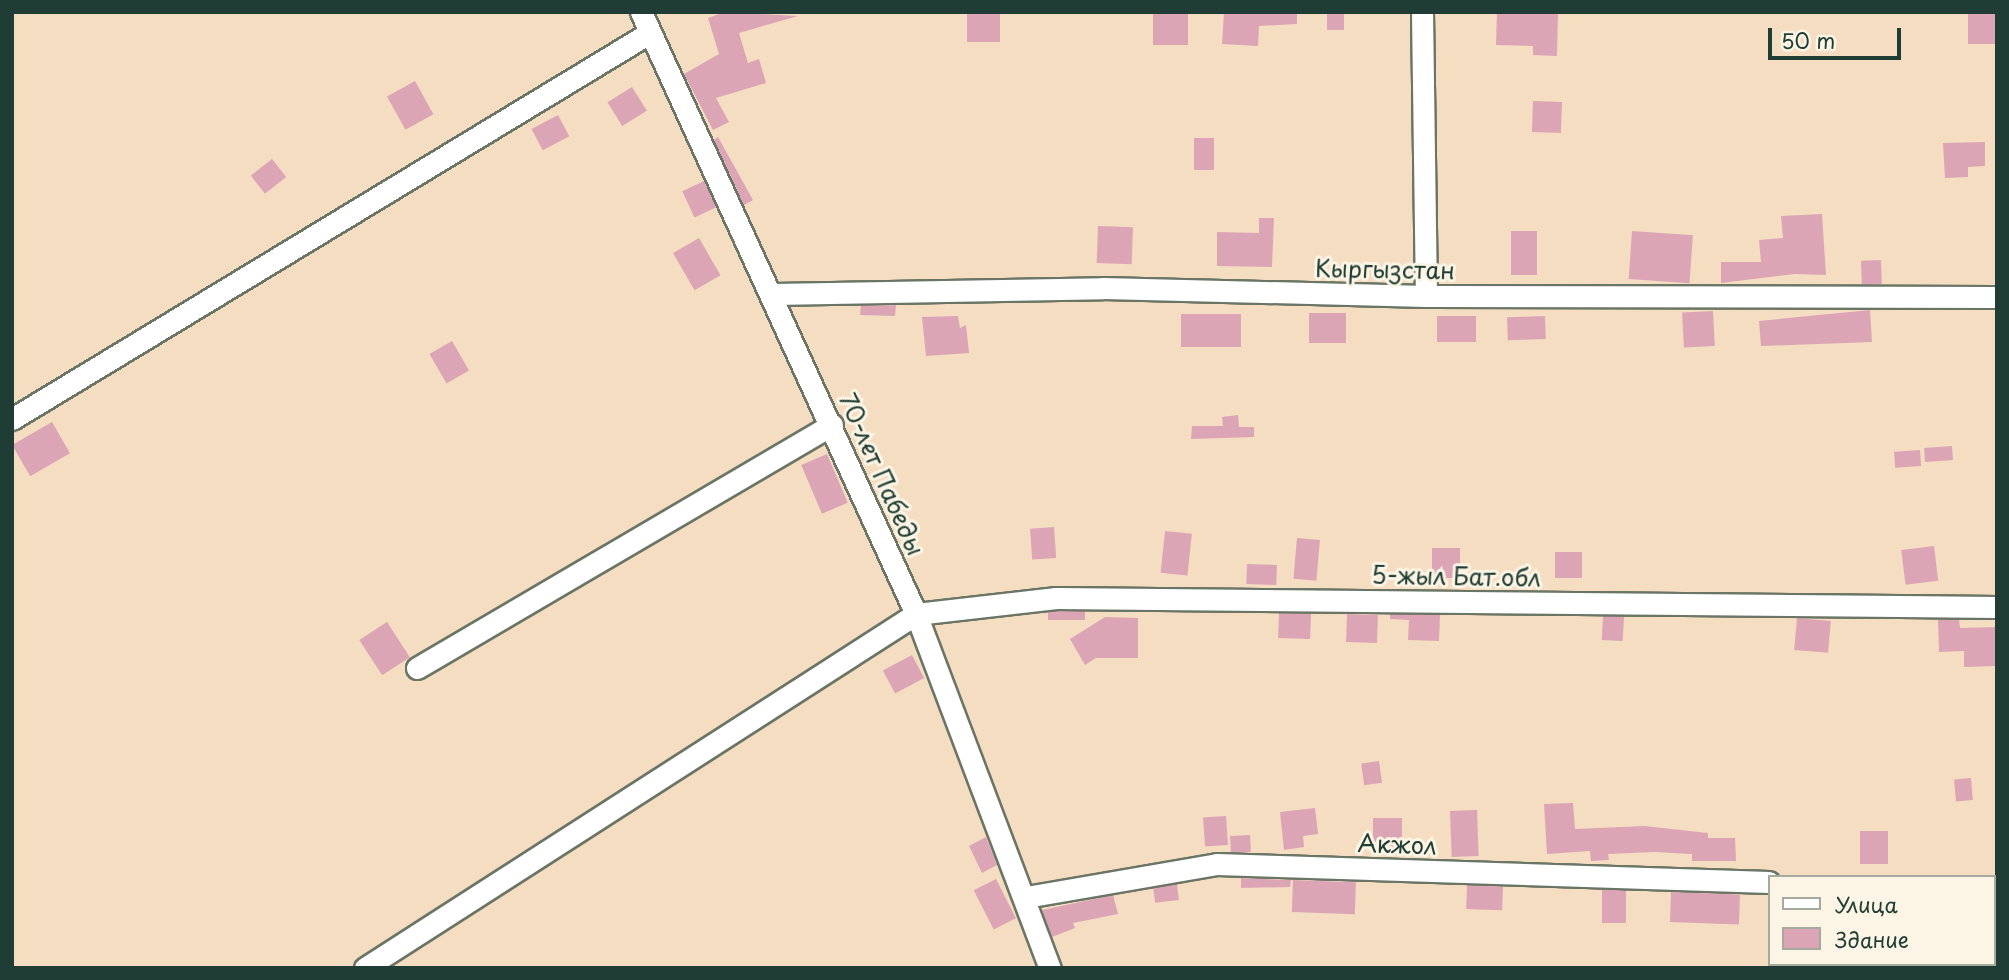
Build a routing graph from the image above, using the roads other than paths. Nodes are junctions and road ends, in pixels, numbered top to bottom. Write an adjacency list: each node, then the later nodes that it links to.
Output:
1 (641, 12): 3 (street, 70-лет Пабеды)
2 (1422, 12): 5 (street)
3 (649, 33): 4 (street, 70-лет Пабеды); 7 (street)
4 (773, 294): 5 (street, Кыргызстан); 8 (street, 70-лет Пабеды)
5 (1426, 296): 6 (street, Кыргызстан)
6 (1997, 297)
7 (12, 419)
8 (832, 425): 10 (street, 70-лет Пабеды); 11 (street)
9 (1997, 607): 10 (street, 5-жыл Бат.обл)
10 (916, 614): 13 (street, 70-лет Пабеды); 14 (street)
11 (417, 668)
12 (1768, 882): 13 (street, Акжол)
13 (1026, 897): 15 (street, 70-лет Пабеды)
14 (365, 968)
15 (1050, 968)

